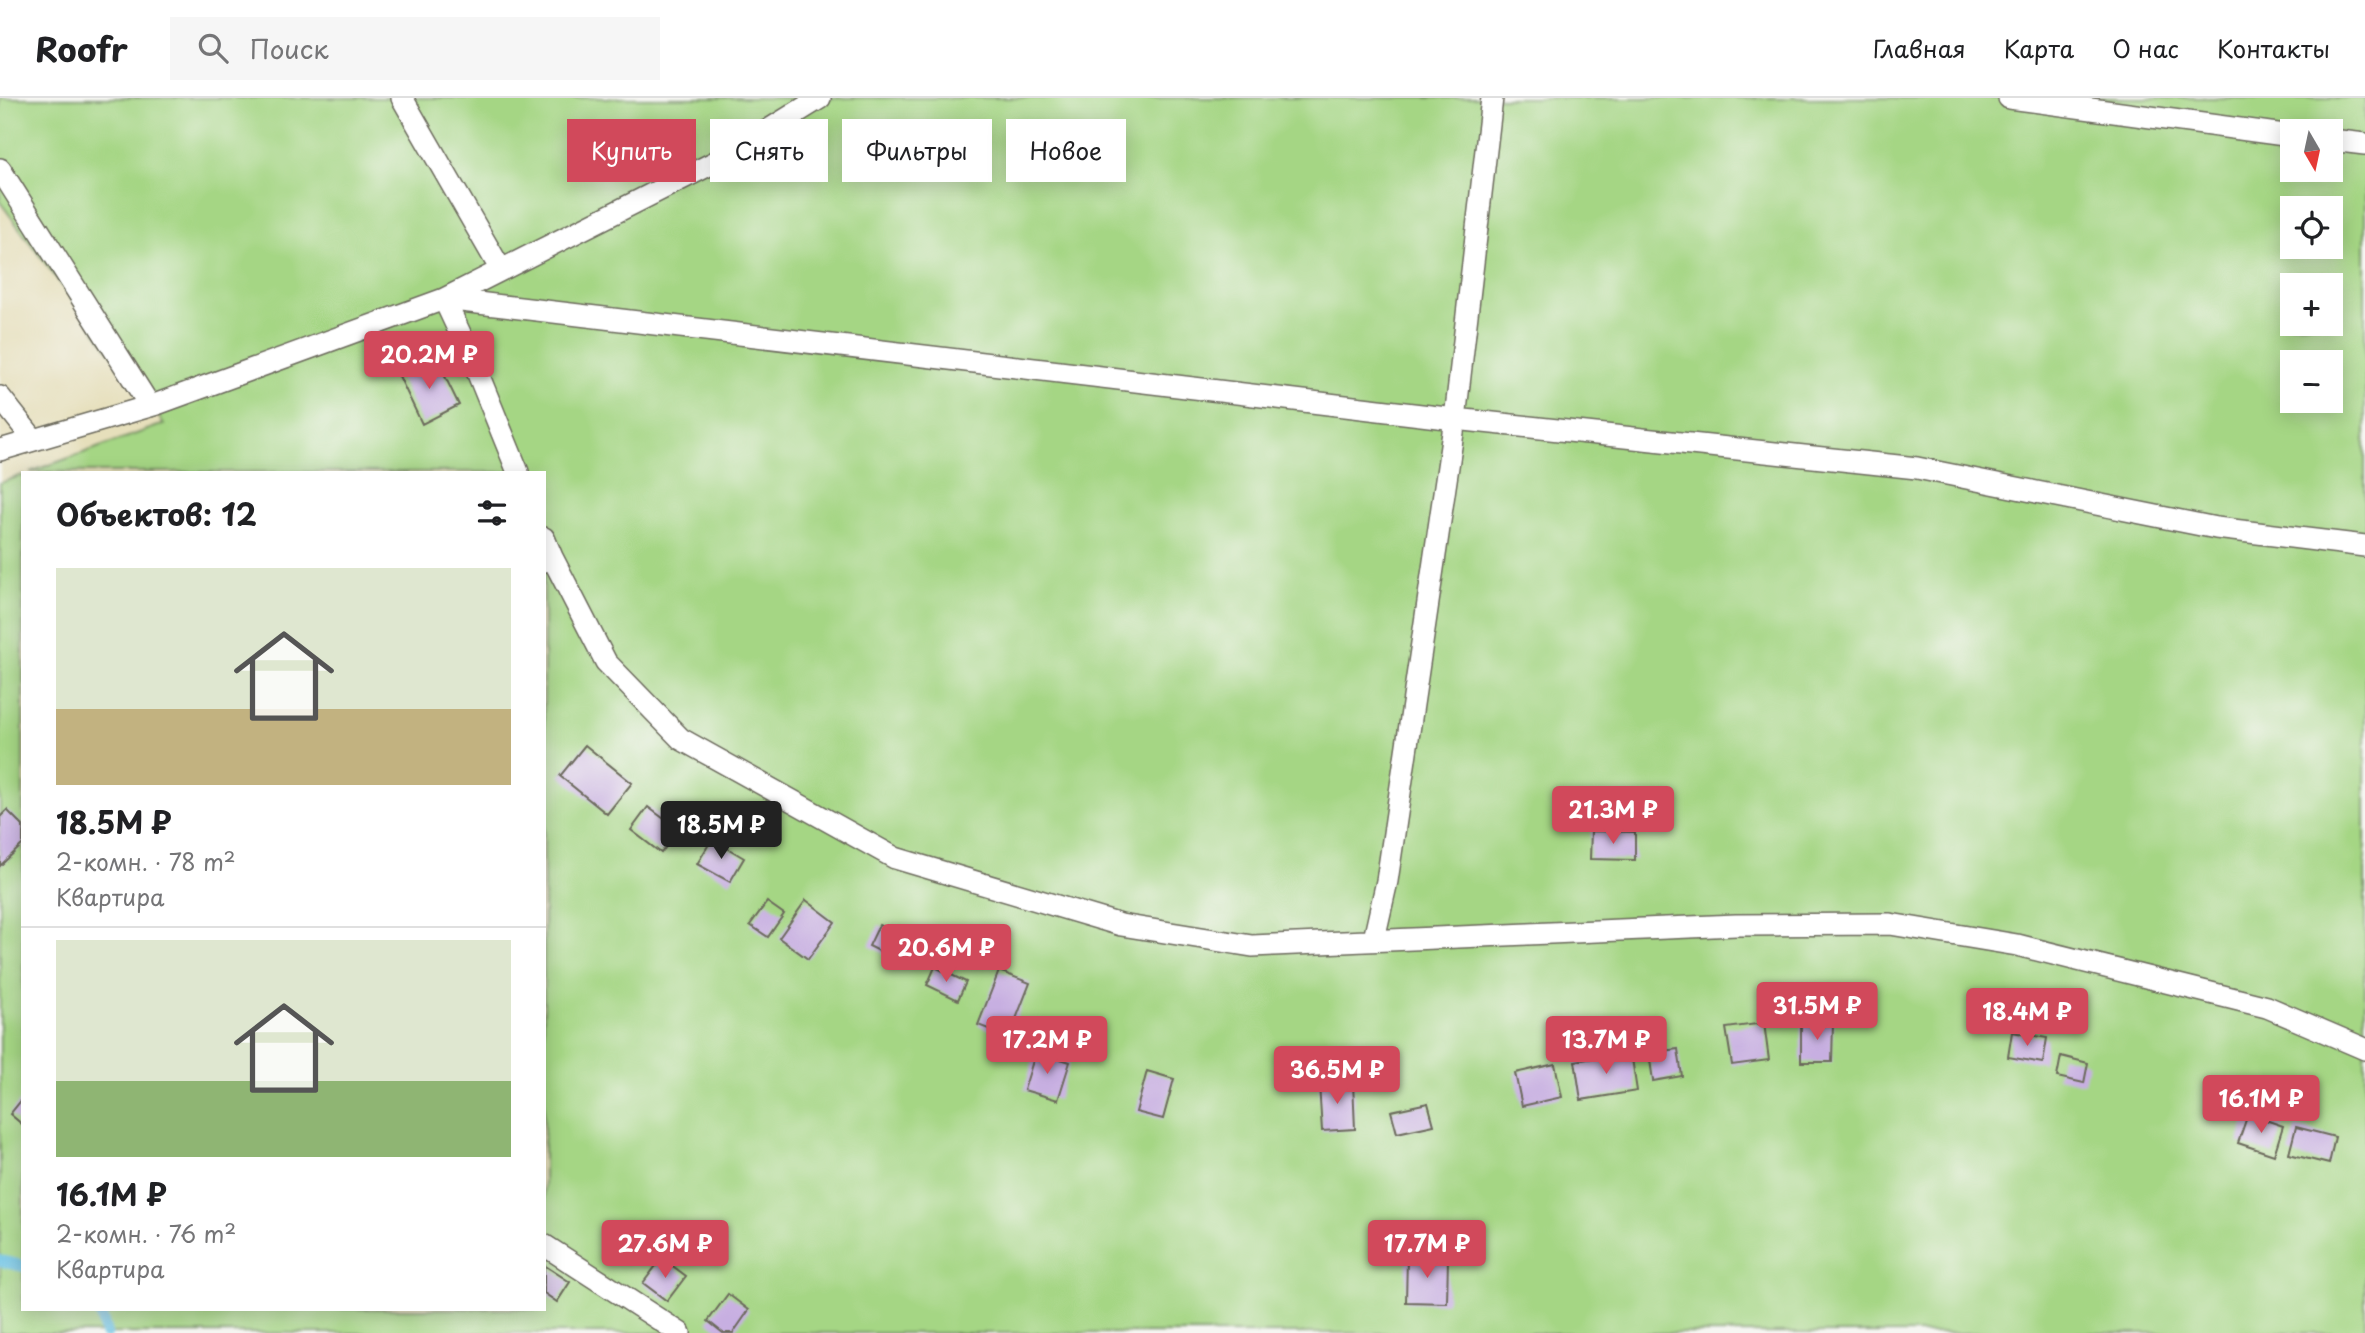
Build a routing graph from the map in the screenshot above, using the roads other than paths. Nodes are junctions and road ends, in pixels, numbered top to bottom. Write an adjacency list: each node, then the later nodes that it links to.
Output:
1 (402, 98): 9 (lane)
2 (820, 98): 9 (lane)
3 (1492, 98): 13 (lane)
4 (2009, 98): 5 (lane)
5 (2280, 134)
6 (2343, 141): 7 (lane)
7 (2365, 144)
8 (0, 169): 12 (lane)
9 (501, 270): 10 (lane)
10 (443, 299): 12 (lane); 13 (lane); 16 (lane)
11 (0, 397): 14 (lane)
12 (150, 406): 14 (lane)
13 (1455, 419): 17 (lane); 19 (lane)
14 (34, 440): 15 (lane)
15 (0, 450)
16 (518, 471)
17 (2365, 546)
18 (547, 552): 19 (lane)
19 (1374, 939): 20 (lane)
20 (2365, 1049)
21 (546, 1246): 22 (lane)
22 (680, 1333)

